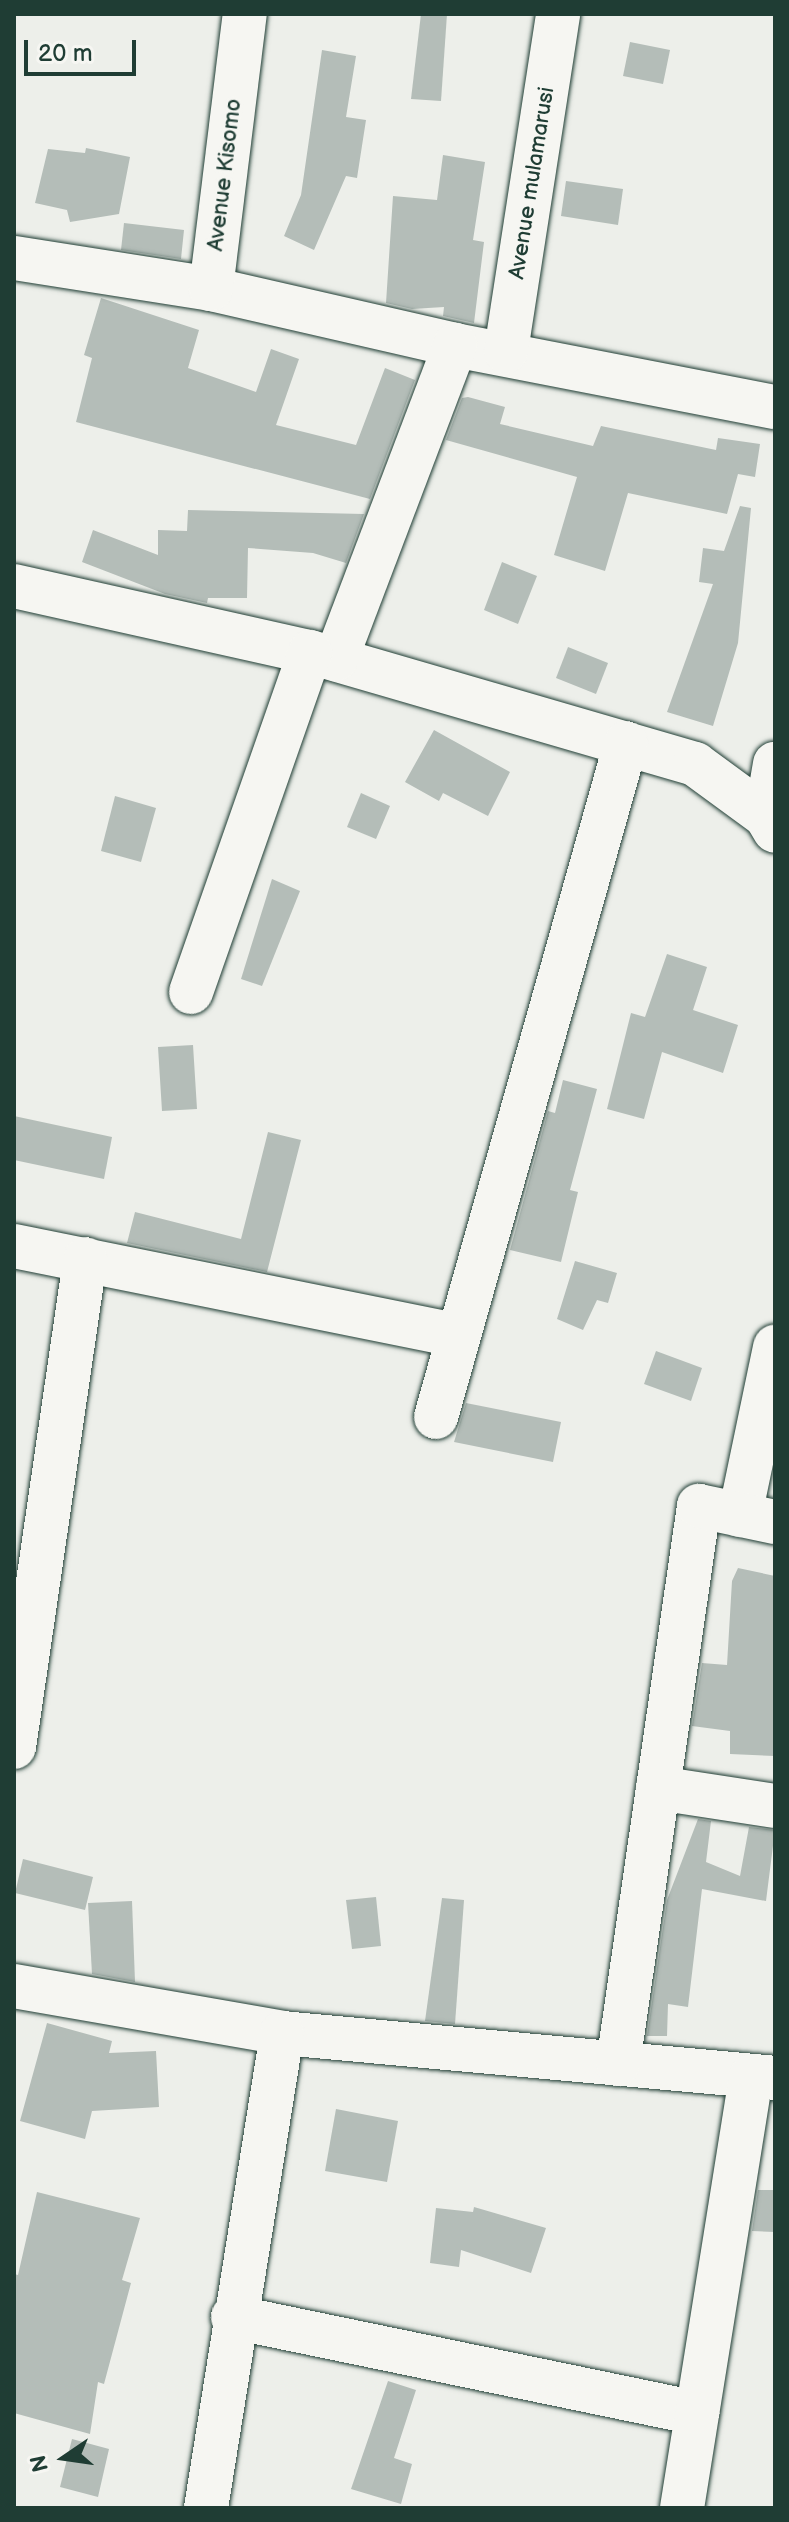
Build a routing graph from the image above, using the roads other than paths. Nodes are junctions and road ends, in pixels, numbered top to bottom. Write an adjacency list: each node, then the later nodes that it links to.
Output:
1 (245, 14): 4 (street, Avenue Kisomo)
2 (558, 14): 6 (street, Avenue mulamarusi)
3 (14, 258): 4 (street)
4 (211, 289): 5 (street)
5 (455, 345): 6 (street); 9 (street)
6 (506, 351): 7 (street)
7 (775, 407)
8 (14, 586): 9 (street)
9 (323, 655): 10 (street); 13 (street)
10 (626, 743): 12 (street); 16 (street)
11 (775, 764): 12 (street)
12 (770, 824)
13 (191, 992)
14 (14, 1246): 15 (street)
15 (85, 1259): 16 (street); 20 (street)
16 (456, 1335): 18 (street)
17 (775, 1347): 19 (street)
18 (436, 1417)
19 (758, 1518): 21 (street)
20 (14, 1747)
21 (658, 1788): 22 (street); 25 (street)
22 (775, 1806)
23 (14, 1986): 24 (street)
24 (282, 2033): 25 (street); 27 (street)
25 (618, 2064): 26 (street)
26 (763, 2077): 28 (street)
27 (233, 2317): 28 (street); 29 (street)
28 (697, 2413): 30 (street)
29 (206, 2508)
30 (682, 2508)

